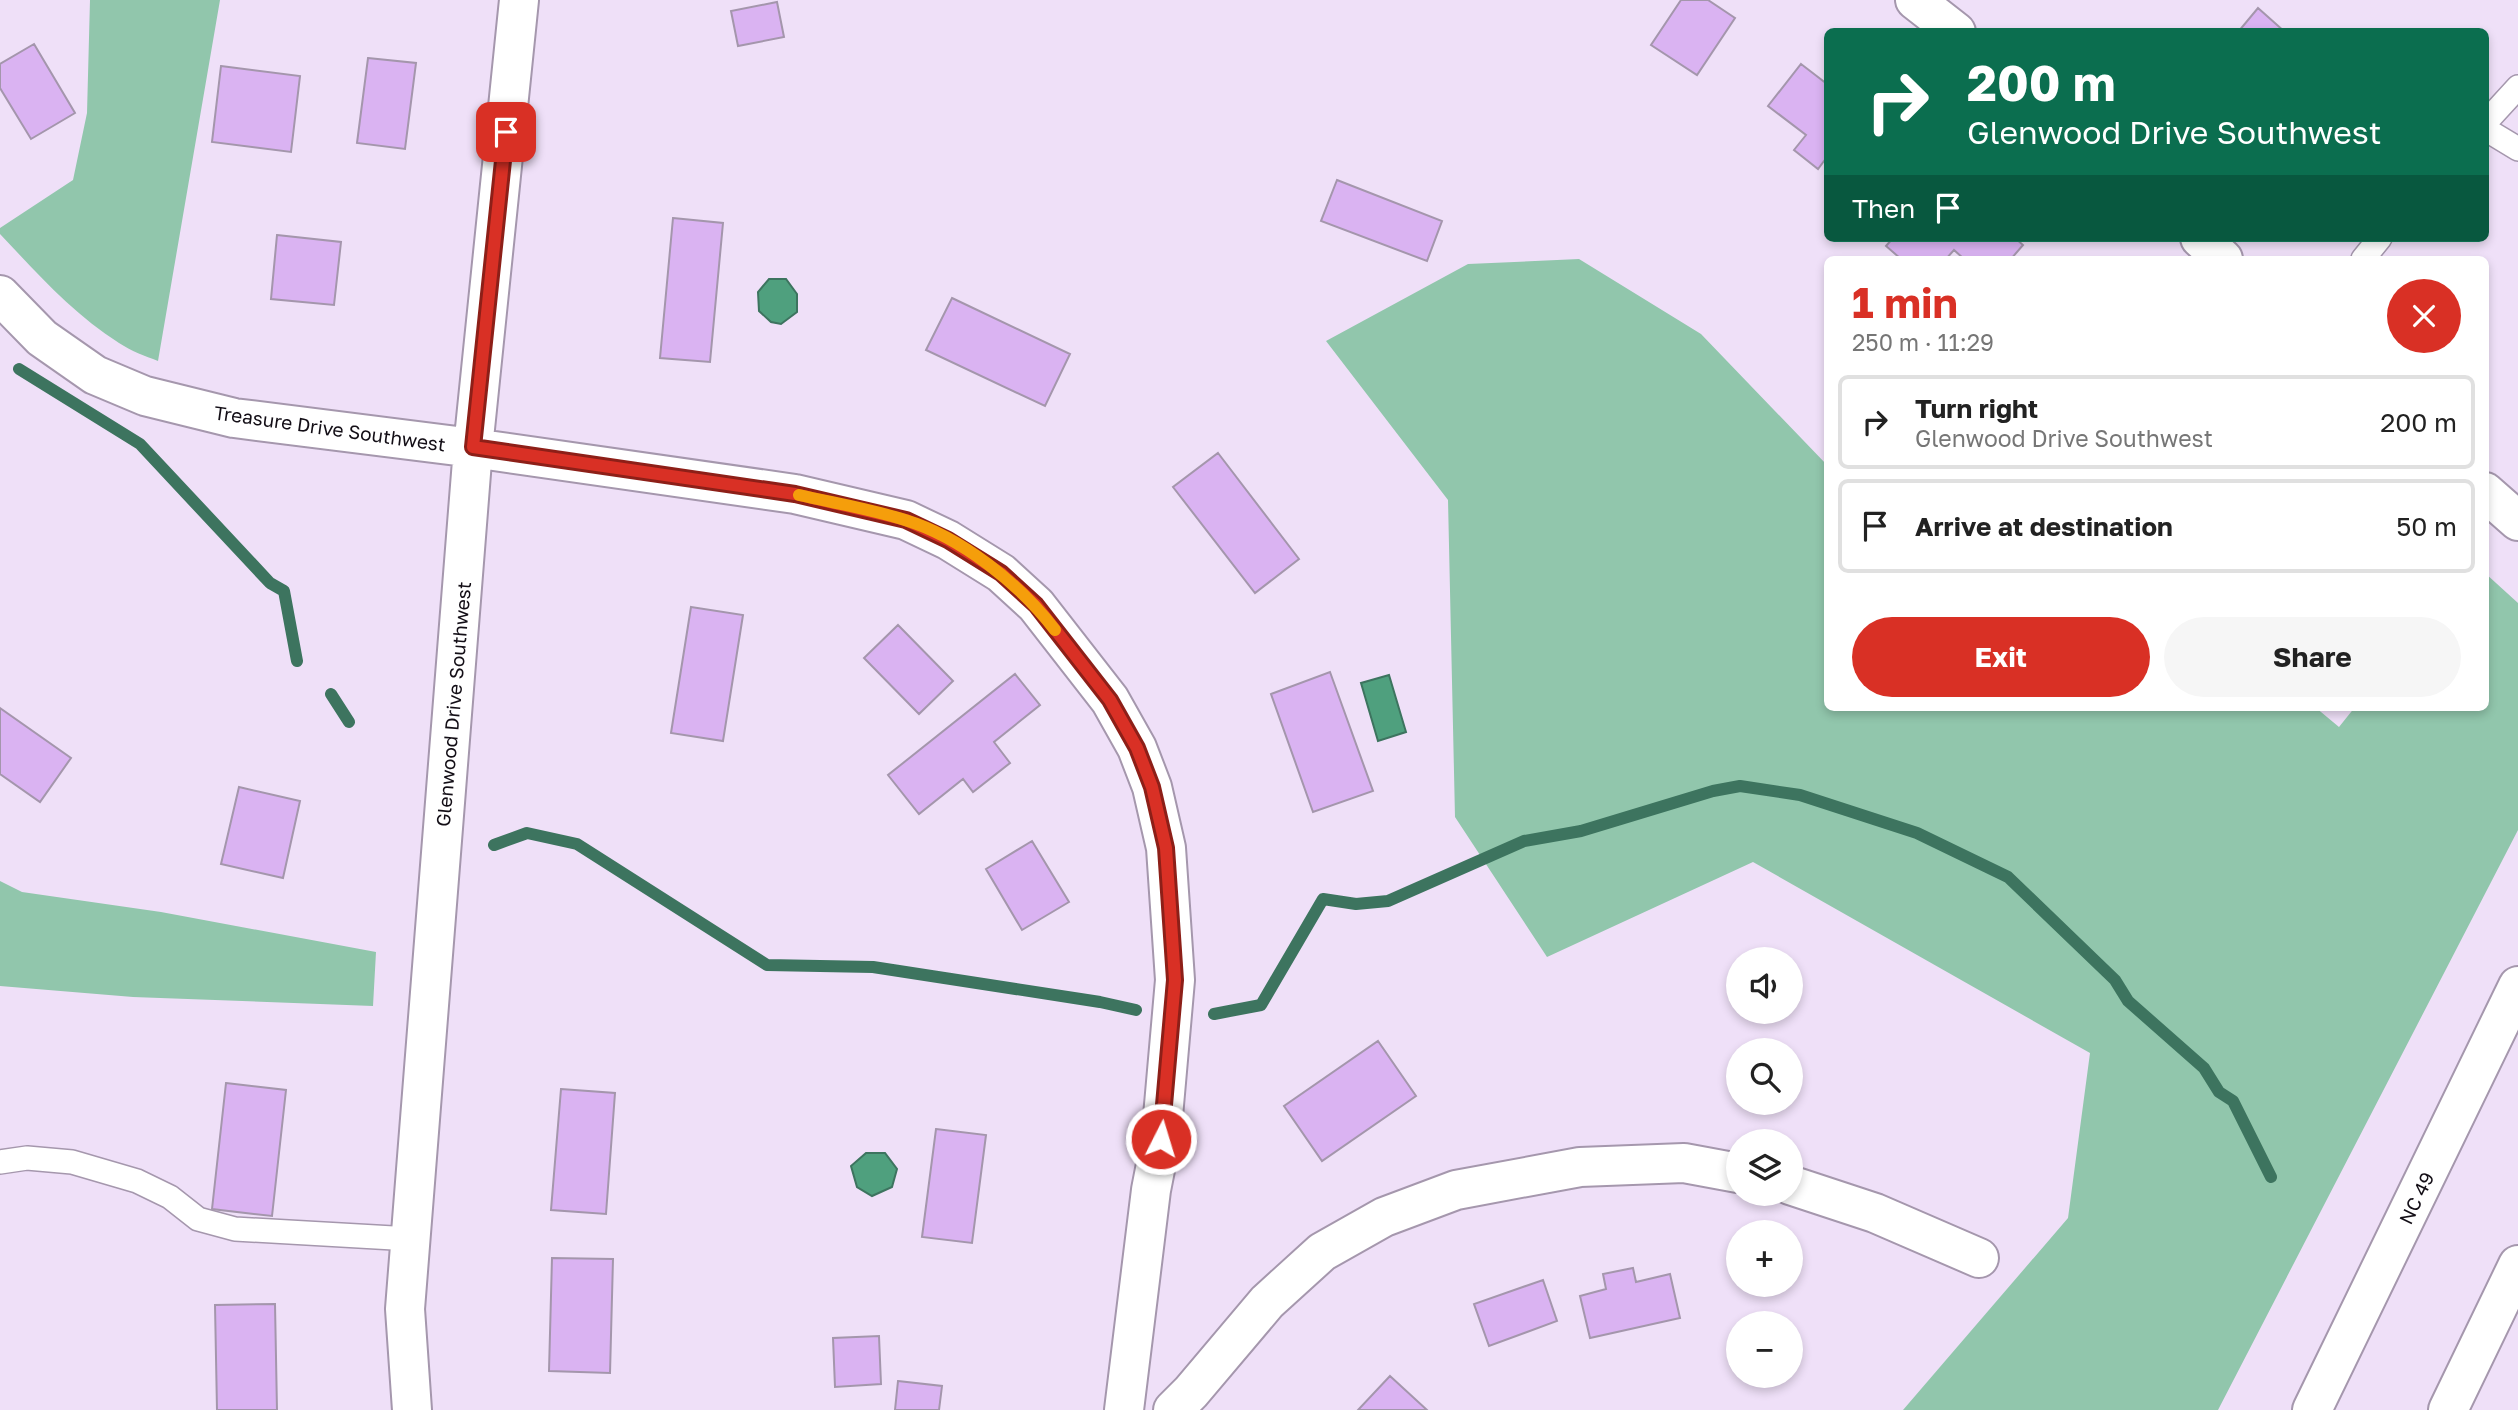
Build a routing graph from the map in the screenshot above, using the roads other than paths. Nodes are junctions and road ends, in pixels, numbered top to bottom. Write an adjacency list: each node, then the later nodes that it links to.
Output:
1 (519, 0): 13 (main road, Glenwood Drive Southwest)
2 (1915, 0): 3 (main road)
3 (1951, 28)
4 (2518, 88): 5 (lane)
5 (2489, 119)
6 (2489, 131): 7 (lane)
7 (2518, 149)
8 (2205, 242): 10 (main road)
9 (2377, 242): 11 (lane)
10 (2221, 256)
11 (2365, 256)
12 (0, 295): 13 (main road, Treasure Drive Southwest)
13 (473, 447): 20 (main road, Glenwood Drive Southwest); 24 (main road, Treasure Drive Southwest)
14 (2489, 496): 15 (main road)
15 (2518, 522)
16 (2518, 986): 26 (main road, NC 49 / NC 49)
17 (0, 1162): 20 (lane)
18 (1726, 1171): 25 (main road)
19 (1803, 1189): 21 (main road)
20 (411, 1239): 23 (main road, Glenwood Drive Southwest)
21 (1979, 1258)
22 (2518, 1265): 27 (main road)
23 (412, 1410)
24 (1124, 1410)
25 (1173, 1410)
26 (2312, 1410)
27 (2448, 1410)

